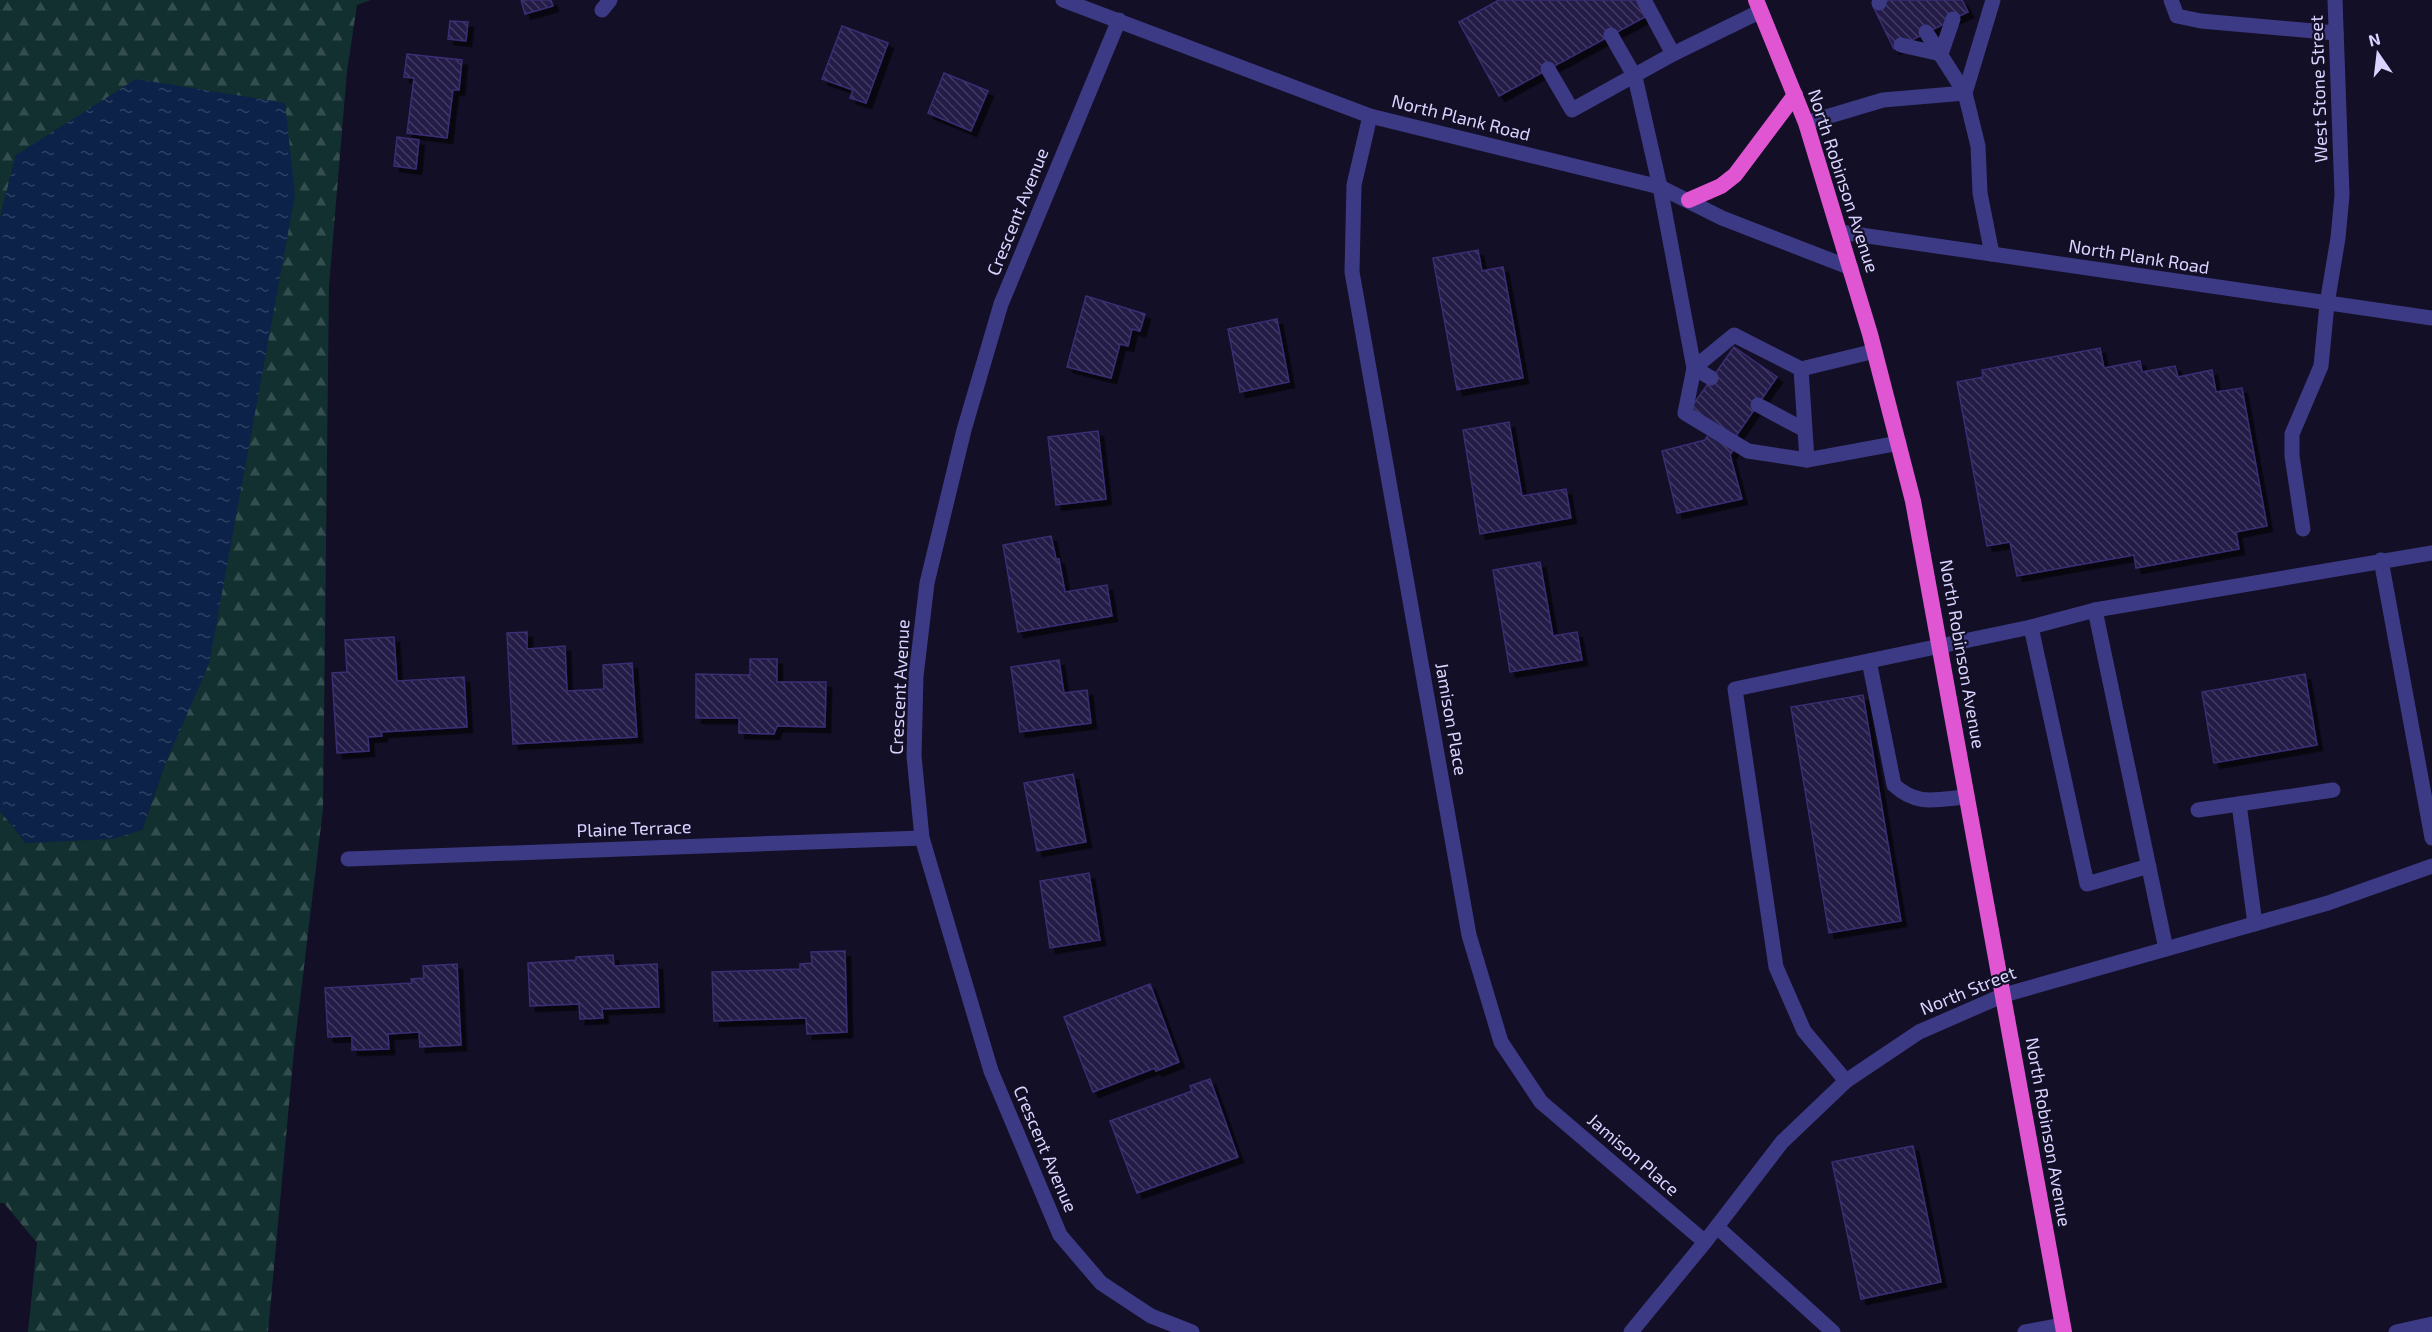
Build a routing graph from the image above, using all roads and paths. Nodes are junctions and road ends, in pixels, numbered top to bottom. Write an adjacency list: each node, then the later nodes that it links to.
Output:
1 (1063, 0): 8 (street, North Plank Road)
2 (1644, 0): 13 (street)
3 (1993, 0): 17 (street)
4 (2170, 0): 10 (street)
5 (2335, 0): 10 (street, West Stone Street)
6 (1758, 5): 13 (street); 18 (highway, North Robinson Avenue)
7 (1953, 19): 14 (street)
8 (1119, 20): 19 (street, North Plank Road); 47 (street, Crescent Avenue)
9 (1926, 32): 14 (street)
10 (2336, 33): 26 (street, West Stone Street)
11 (1611, 35): 16 (street)
12 (1901, 45): 14 (street)
13 (1673, 54): 16 (street)
14 (1941, 54): 17 (street)
15 (1548, 69): 16 (street)
16 (1635, 77): 21 (street)
17 (1965, 93): 20 (street); 24 (street)
18 (1795, 94): 20 (highway, North Robinson Avenue); 22 (highway)
19 (1370, 116): 21 (street, North Plank Road); 57 (street, Jamison Place)
20 (1806, 123): 23 (highway, North Robinson Avenue)
21 (1660, 187): 22 (street, North Plank Road); 29 (street)
22 (1689, 200): 25 (street, North Plank Road)
23 (1840, 232): 24 (street, North Plank Road); 25 (highway, North Robinson Avenue)
24 (1992, 254): 26 (street, North Plank Road)
25 (1851, 268): 28 (highway, North Robinson Avenue)
26 (2327, 304): 27 (street, North Plank Road); 36 (street, West Stone Street)
27 (2432, 318)
28 (1875, 351): 30 (street); 34 (highway, North Robinson Avenue)
29 (1694, 368): 30 (street); 31 (street); 35 (street)
30 (1801, 369): 33 (street)
31 (1711, 378)
32 (1758, 405): 33 (street)
33 (1803, 429): 35 (street)
34 (1899, 442): 35 (street); 41 (highway, North Robinson Avenue)
35 (1807, 459)
36 (2304, 529)
37 (2432, 553): 38 (street)
38 (2381, 560): 39 (street); 48 (street)
39 (2095, 610): 40 (street); 50 (street)
40 (2031, 627): 41 (street); 50 (street)
41 (1941, 646): 42 (street); 44 (highway, North Robinson Avenue)
42 (1869, 661): 44 (street); 55 (street)
43 (2332, 790): 45 (street)
44 (1967, 797): 54 (highway, North Robinson Avenue)
45 (2239, 804): 46 (street); 52 (street)
46 (2198, 810)
47 (922, 838): 49 (street, Plaine Terrace); 60 (street, Crescent Avenue)
48 (2432, 838)
49 (348, 859)
50 (2149, 866): 53 (street)
51 (2432, 866): 52 (street, North Street)
52 (2255, 924): 53 (street, North Street)
53 (2166, 949): 54 (street, North Street)
54 (2004, 995): 55 (street, North Street); 59 (highway, North Robinson Avenue)
55 (1846, 1081): 56 (street, North Street)
56 (1717, 1227): 57 (street, North Street); 62 (street)
57 (1705, 1242): 61 (street, North Street)
58 (2432, 1324): 64 (street)
59 (2063, 1329): 63 (street)
60 (1192, 1332)
61 (1631, 1332)
62 (1833, 1332)
63 (2025, 1332)
64 (2396, 1332)

